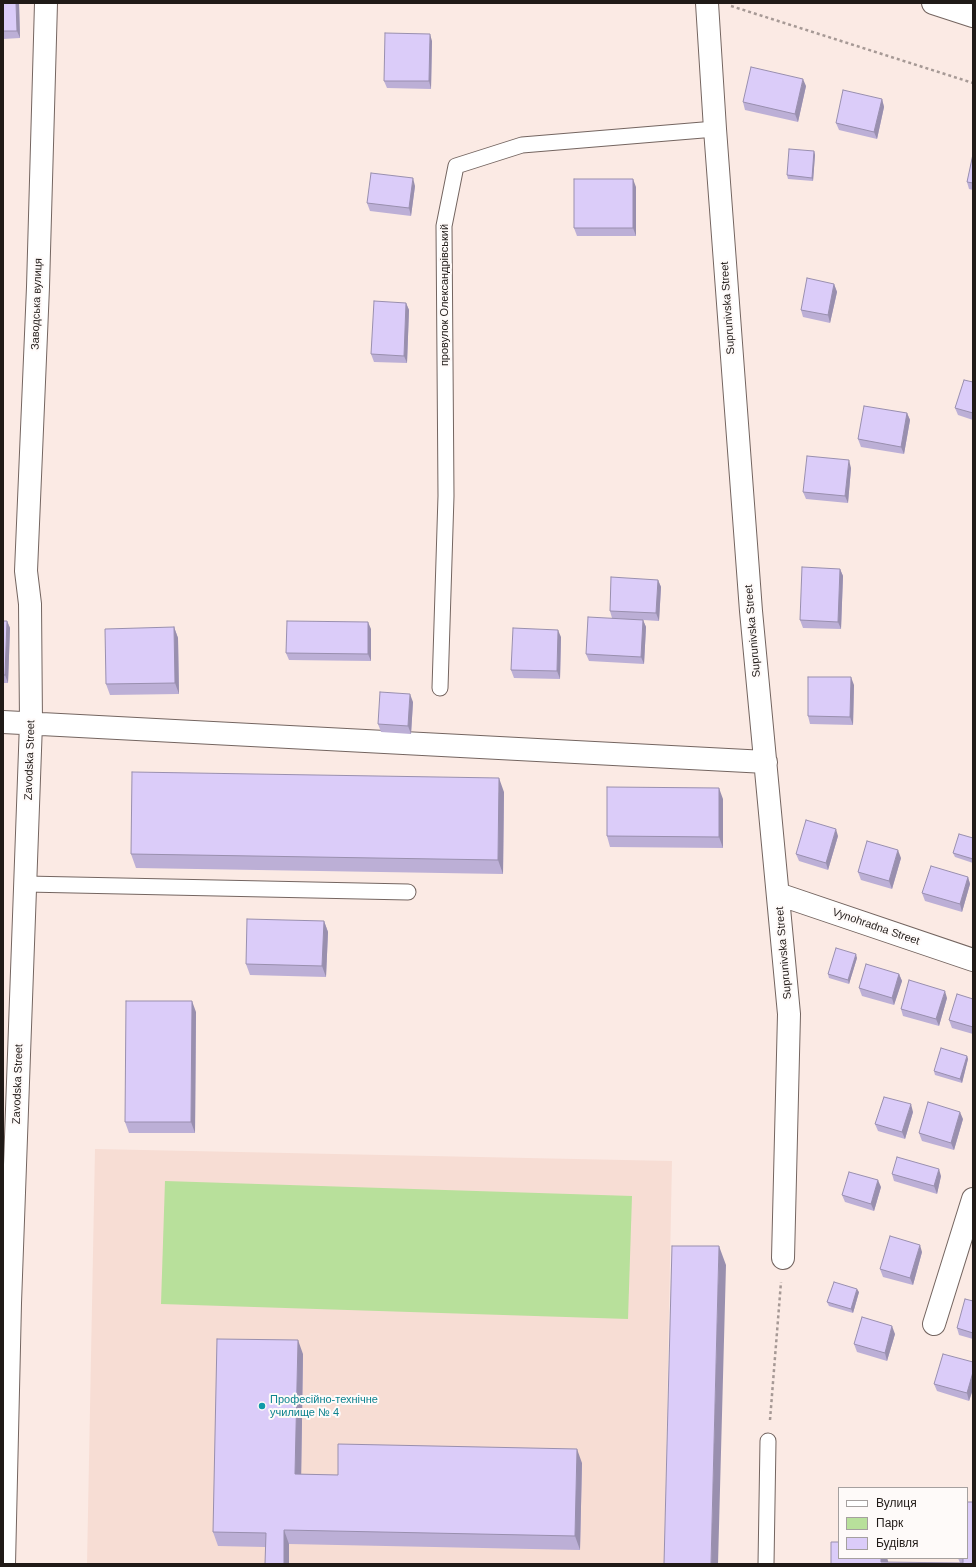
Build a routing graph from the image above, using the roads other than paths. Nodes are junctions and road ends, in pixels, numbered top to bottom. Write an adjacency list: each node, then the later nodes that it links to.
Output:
1 (46, 3): 8 (street, Zavodska Street)
2 (707, 3): 5 (street, Suprunivska Street)
3 (933, 3): 4 (street)
4 (973, 16)
5 (715, 129): 6 (lane, провулок Олександрівський); 9 (street, Suprunivska Street)
6 (440, 688)
7 (3, 722): 8 (street)
8 (31, 723): 9 (street); 10 (street, Zavodska Street)
9 (766, 762): 12 (street, Suprunivska Street)
10 (26, 884): 11 (lane); 18 (street, Zavodska Street)
11 (408, 892)
12 (778, 894): 13 (street, Vynohradna Street); 15 (street, Suprunivska Street)
13 (973, 960)
14 (973, 1199): 16 (street)
15 (783, 1258)
16 (934, 1324)
17 (768, 1441): 19 (lane)
18 (4, 1564)
19 (766, 1564)

